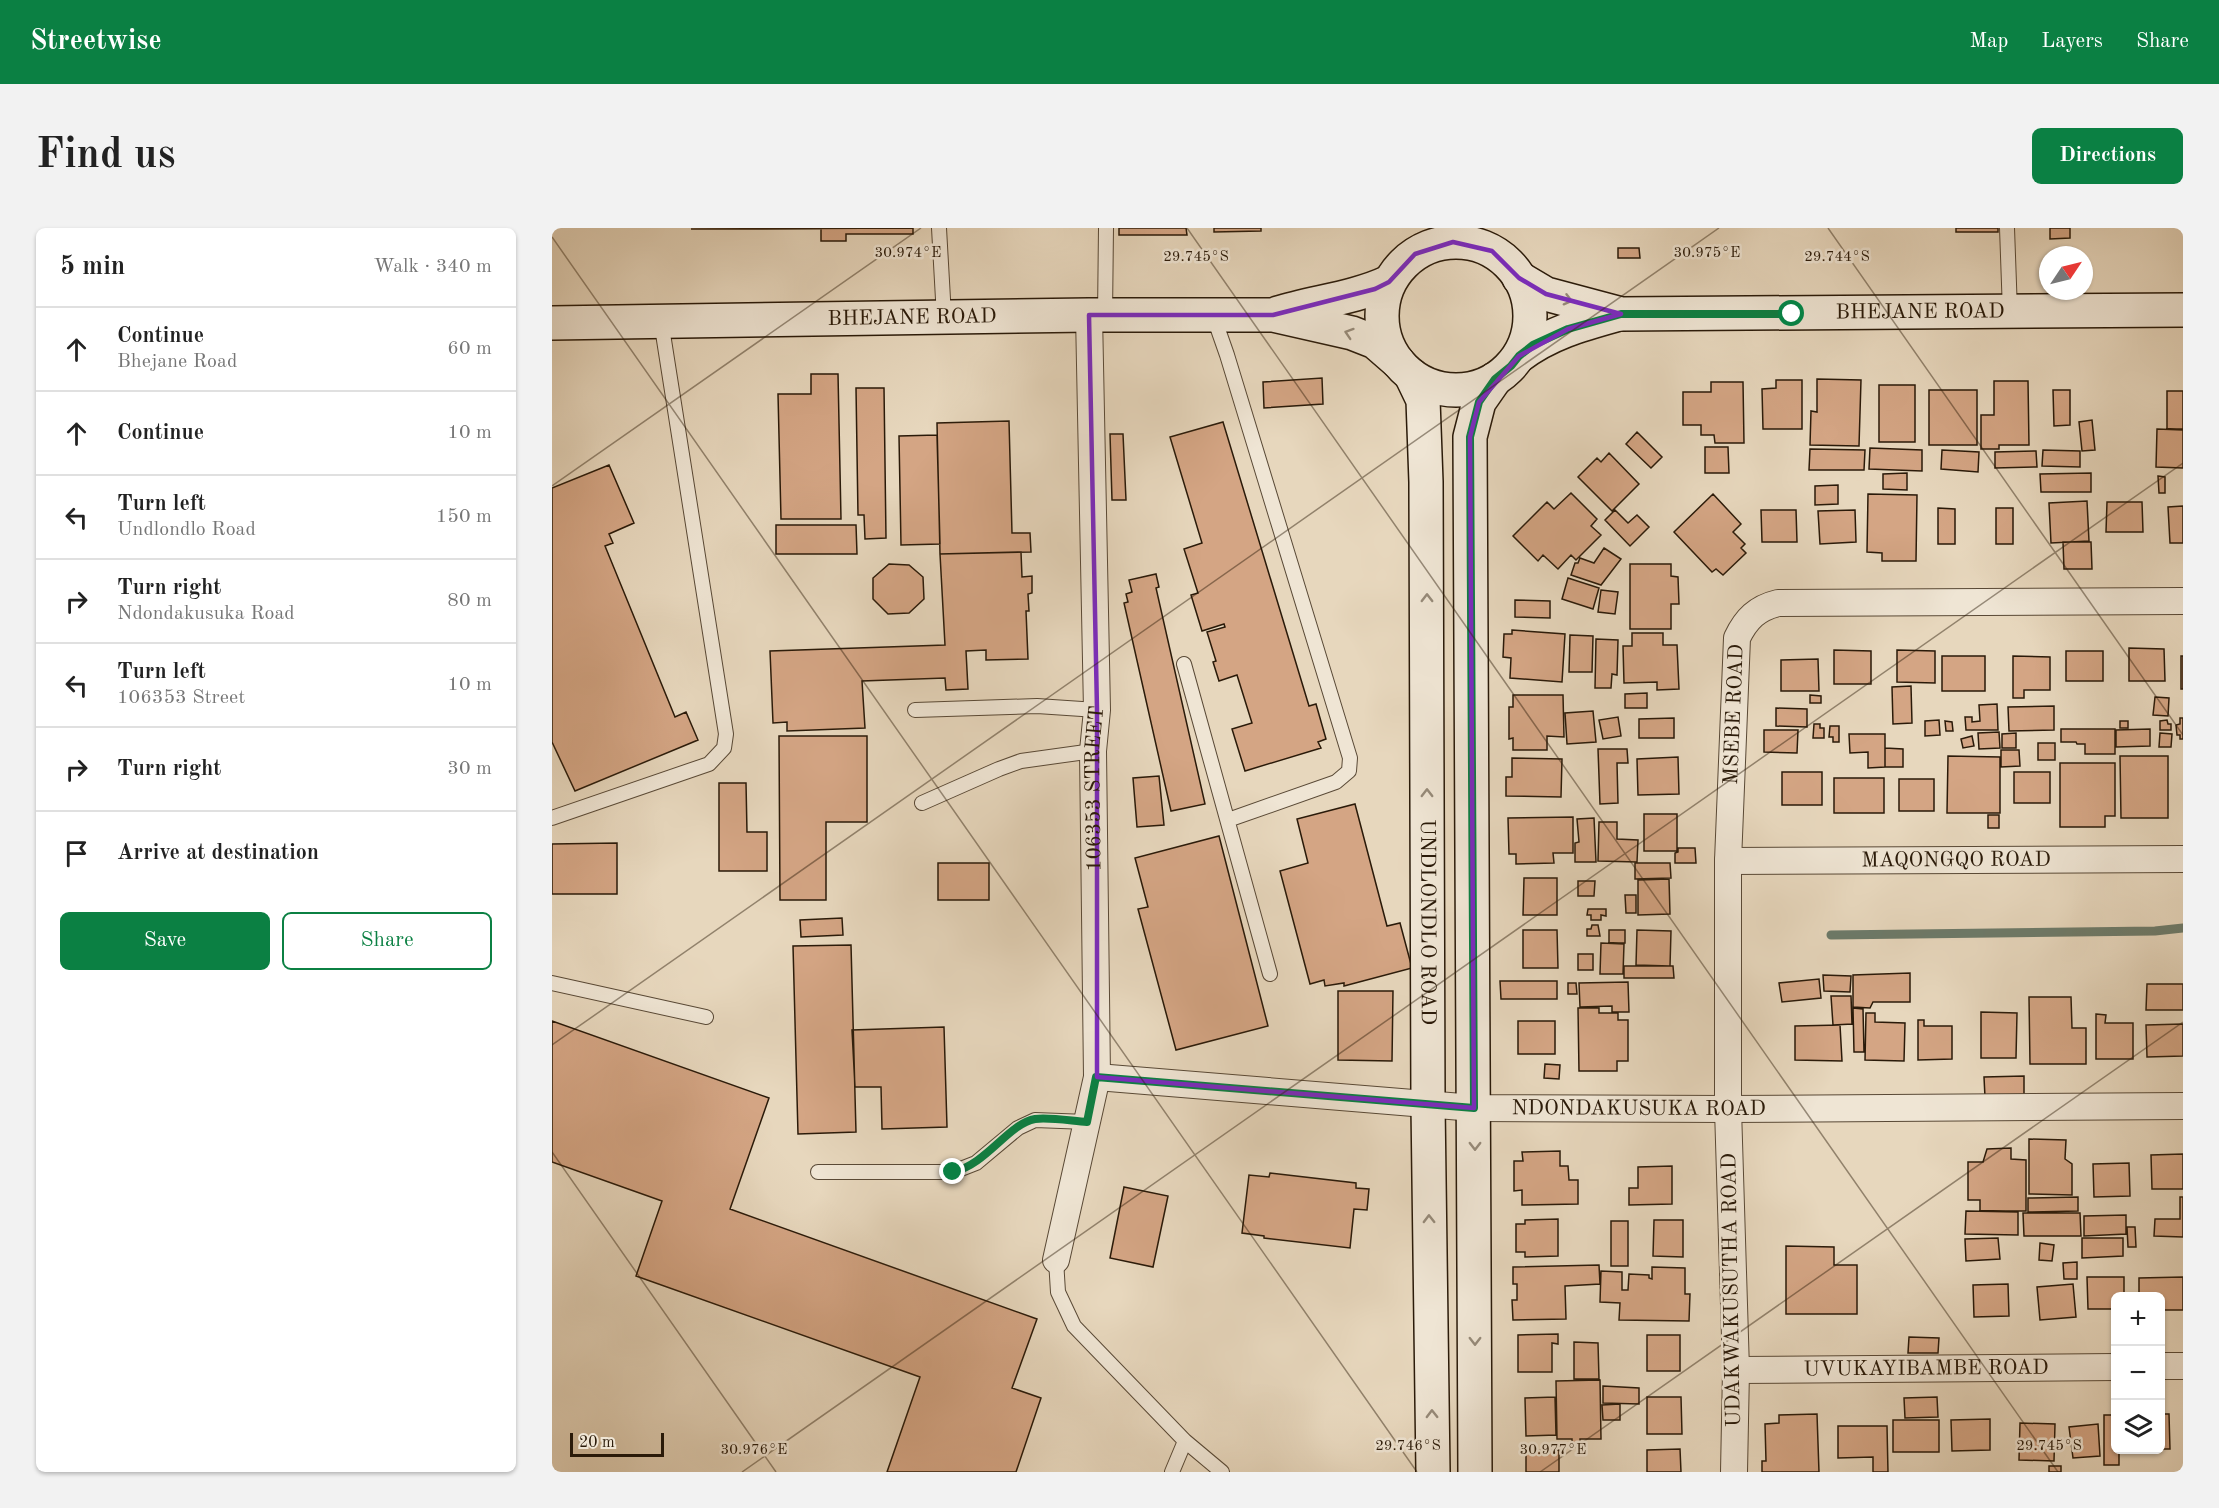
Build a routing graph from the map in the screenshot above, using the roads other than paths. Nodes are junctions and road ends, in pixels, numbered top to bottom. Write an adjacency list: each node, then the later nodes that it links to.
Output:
1 (939, 228): 14 (lane)
2 (1106, 228): 11 (lane)
3 (1424, 228): 7 (main road)
4 (1491, 228): 6 (main road)
5 (2007, 228): 9 (lane)
6 (1513, 270): 7 (main road); 10 (main road, BHEJANE ROAD, one-way to 10); 17 (main road)
7 (1395, 274): 13 (main road, BHEJANE ROAD); 18 (main road)
8 (2183, 310): 9 (main road, BHEJANE ROAD)
9 (2010, 312): 10 (main road, BHEJANE ROAD)
10 (1621, 314): 17 (main road, BHEJANE ROAD)
11 (1097, 315): 12 (main road, BHEJANE ROAD); 14 (main road, BHEJANE ROAD); 23 (street, 106353 STREET)
12 (1213, 315): 13 (main road, BHEJANE ROAD); 27 (lane)
13 (1273, 315): 18 (main road, BHEJANE ROAD, one-way to 13)
14 (944, 317): 15 (main road, BHEJANE ROAD)
15 (661, 321): 16 (main road, BHEJANE ROAD); 26 (lane)
16 (552, 323)
17 (1519, 356): 19 (main road)
18 (1405, 369): 19 (main road); 34 (main road, UNDLONDLO ROAD, one-way to 18)
19 (1495, 379): 36 (main road)
20 (2183, 601): 29 (street, MSEBE ROAD)
21 (1184, 664): 27 (lane)
22 (915, 710): 23 (lane)
23 (1097, 710): 24 (street, 106353 STREET)
24 (1093, 752): 25 (lane); 33 (street, 106353 STREET)
25 (922, 803)
26 (552, 818)
27 (1228, 820): 30 (lane)
28 (2183, 859): 29 (street, MAQONGQO ROAD)
29 (1728, 861): 37 (street, MSEBE ROAD)
30 (1270, 974)
31 (552, 983): 32 (lane)
32 (706, 1017)
33 (1096, 1077): 34 (street, NDONDAKUSUKA ROAD); 38 (street, 106353 STREET)
34 (1428, 1105): 36 (street, NDONDAKUSUKA ROAD); 48 (main road, UNDLONDLO ROAD, one-way to 34)
35 (2183, 1106): 37 (street, NDONDAKUSUKA ROAD)
36 (1474, 1108): 37 (street, NDONDAKUSUKA ROAD); 49 (main road, one-way to 49)
37 (1728, 1109): 44 (street, UDAKWAKUSUTHA ROAD)
38 (1087, 1122): 39 (lane); 40 (street, 106353 STREET)
39 (818, 1172)
40 (1056, 1260): 45 (lane)
41 (2165, 1366): 42 (street)
42 (2183, 1366)
43 (2111, 1367): 44 (street, UVUKAYIBAMBE ROAD)
44 (1736, 1370): 50 (street, UDAKWAKUSUTHA ROAD)
45 (1185, 1441): 46 (lane); 47 (lane)
46 (1172, 1472)
47 (1222, 1472)
48 (1433, 1472)
49 (1475, 1472)
50 (1734, 1472)

